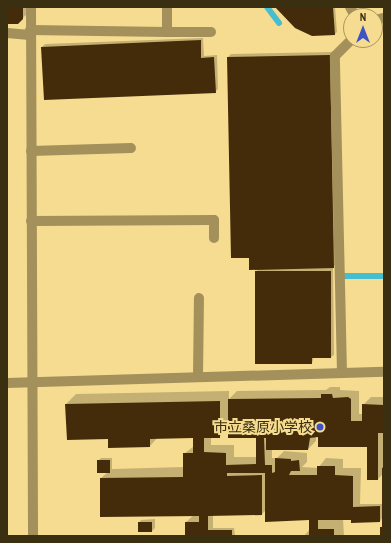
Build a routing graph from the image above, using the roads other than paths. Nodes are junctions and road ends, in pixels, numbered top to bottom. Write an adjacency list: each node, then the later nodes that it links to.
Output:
1 (31, 7): 6 (street)
2 (167, 7): 3 (street)
3 (167, 32): 4 (street); 6 (street)
4 (211, 32)
5 (7, 33): 6 (street)
6 (30, 33): 9 (street)
7 (344, 48): 14 (street)
8 (132, 148): 9 (street)
9 (31, 151): 10 (street)
10 (31, 221): 11 (street); 17 (street)
11 (214, 238)
12 (199, 298): 15 (street)
13 (384, 372): 14 (street)
14 (342, 373): 15 (street)
15 (198, 377): 17 (street)
16 (7, 383): 17 (street)
17 (32, 383): 18 (street)
18 (33, 536)

